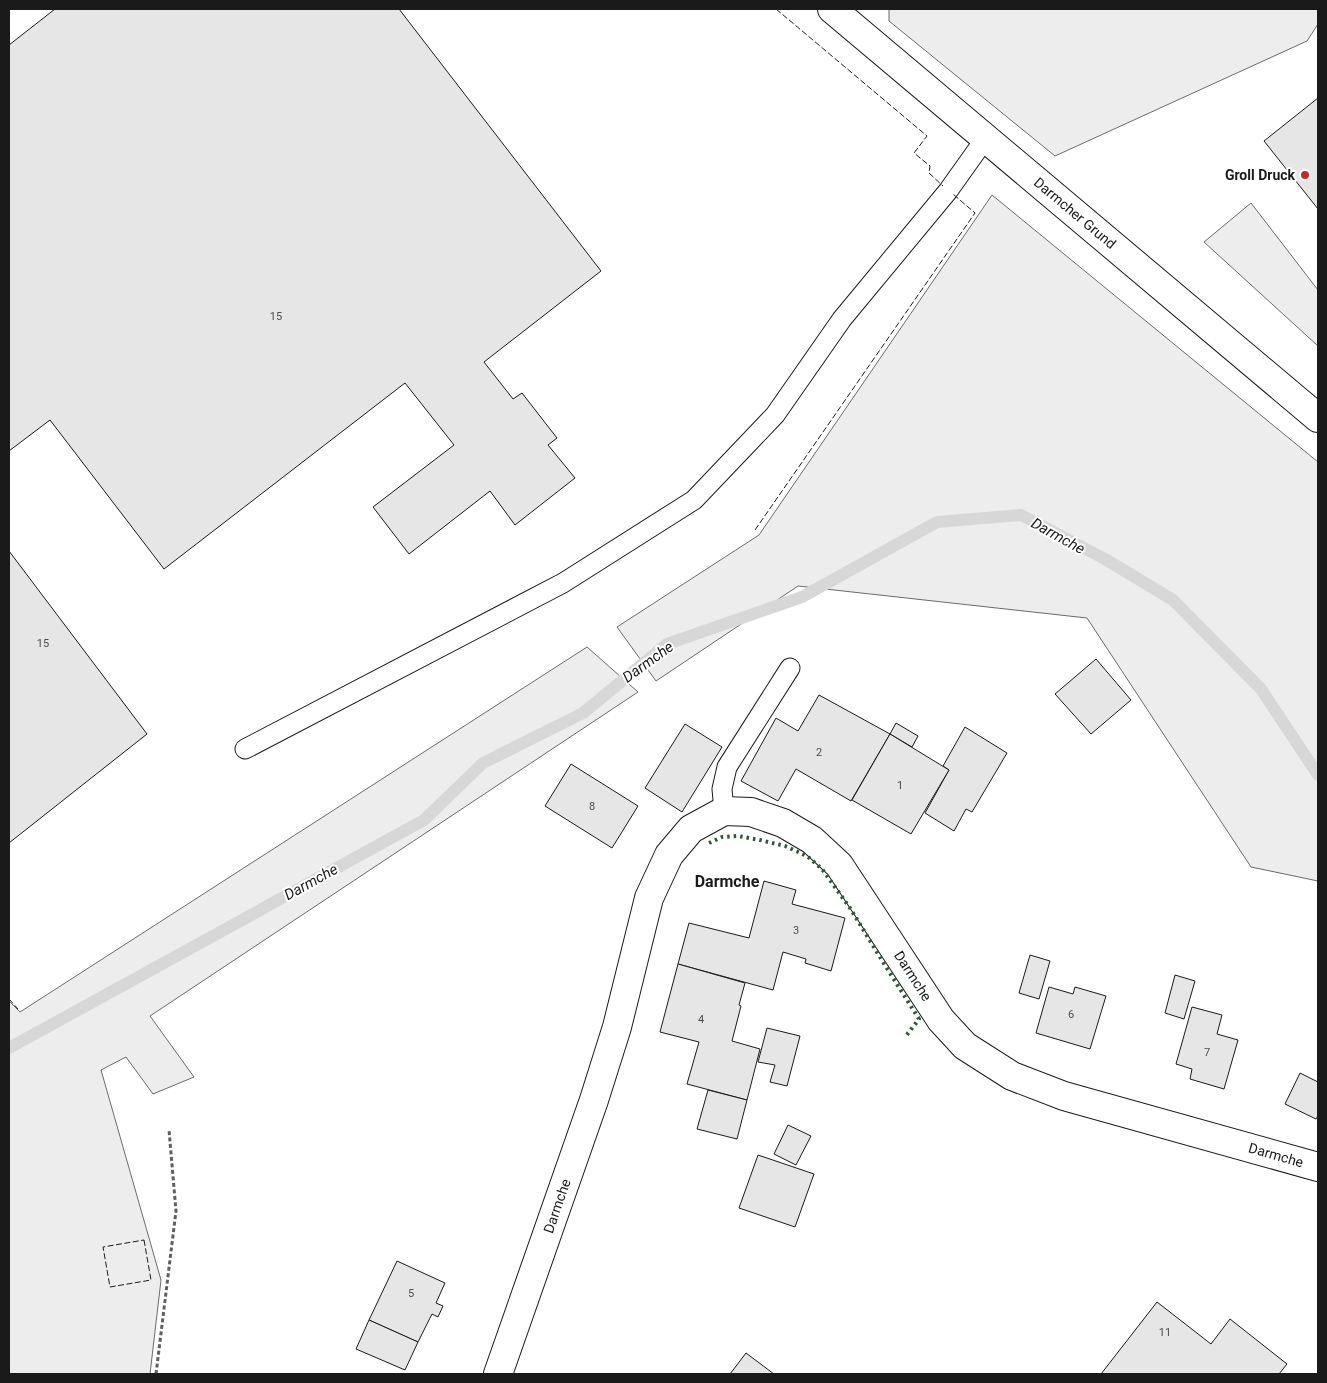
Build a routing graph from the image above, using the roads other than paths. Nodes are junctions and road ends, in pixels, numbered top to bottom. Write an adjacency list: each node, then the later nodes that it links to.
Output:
1 (832, 9): 2 (street, Darmcher Grund)
2 (985, 139): 3 (street, Darmcher Grund); 5 (lane)
3 (1318, 418)
4 (790, 668): 6 (lane)
5 (245, 749)
6 (724, 812): 7 (street, Darmche); 8 (street, Darmche)
7 (1318, 1167)
8 (498, 1374)

